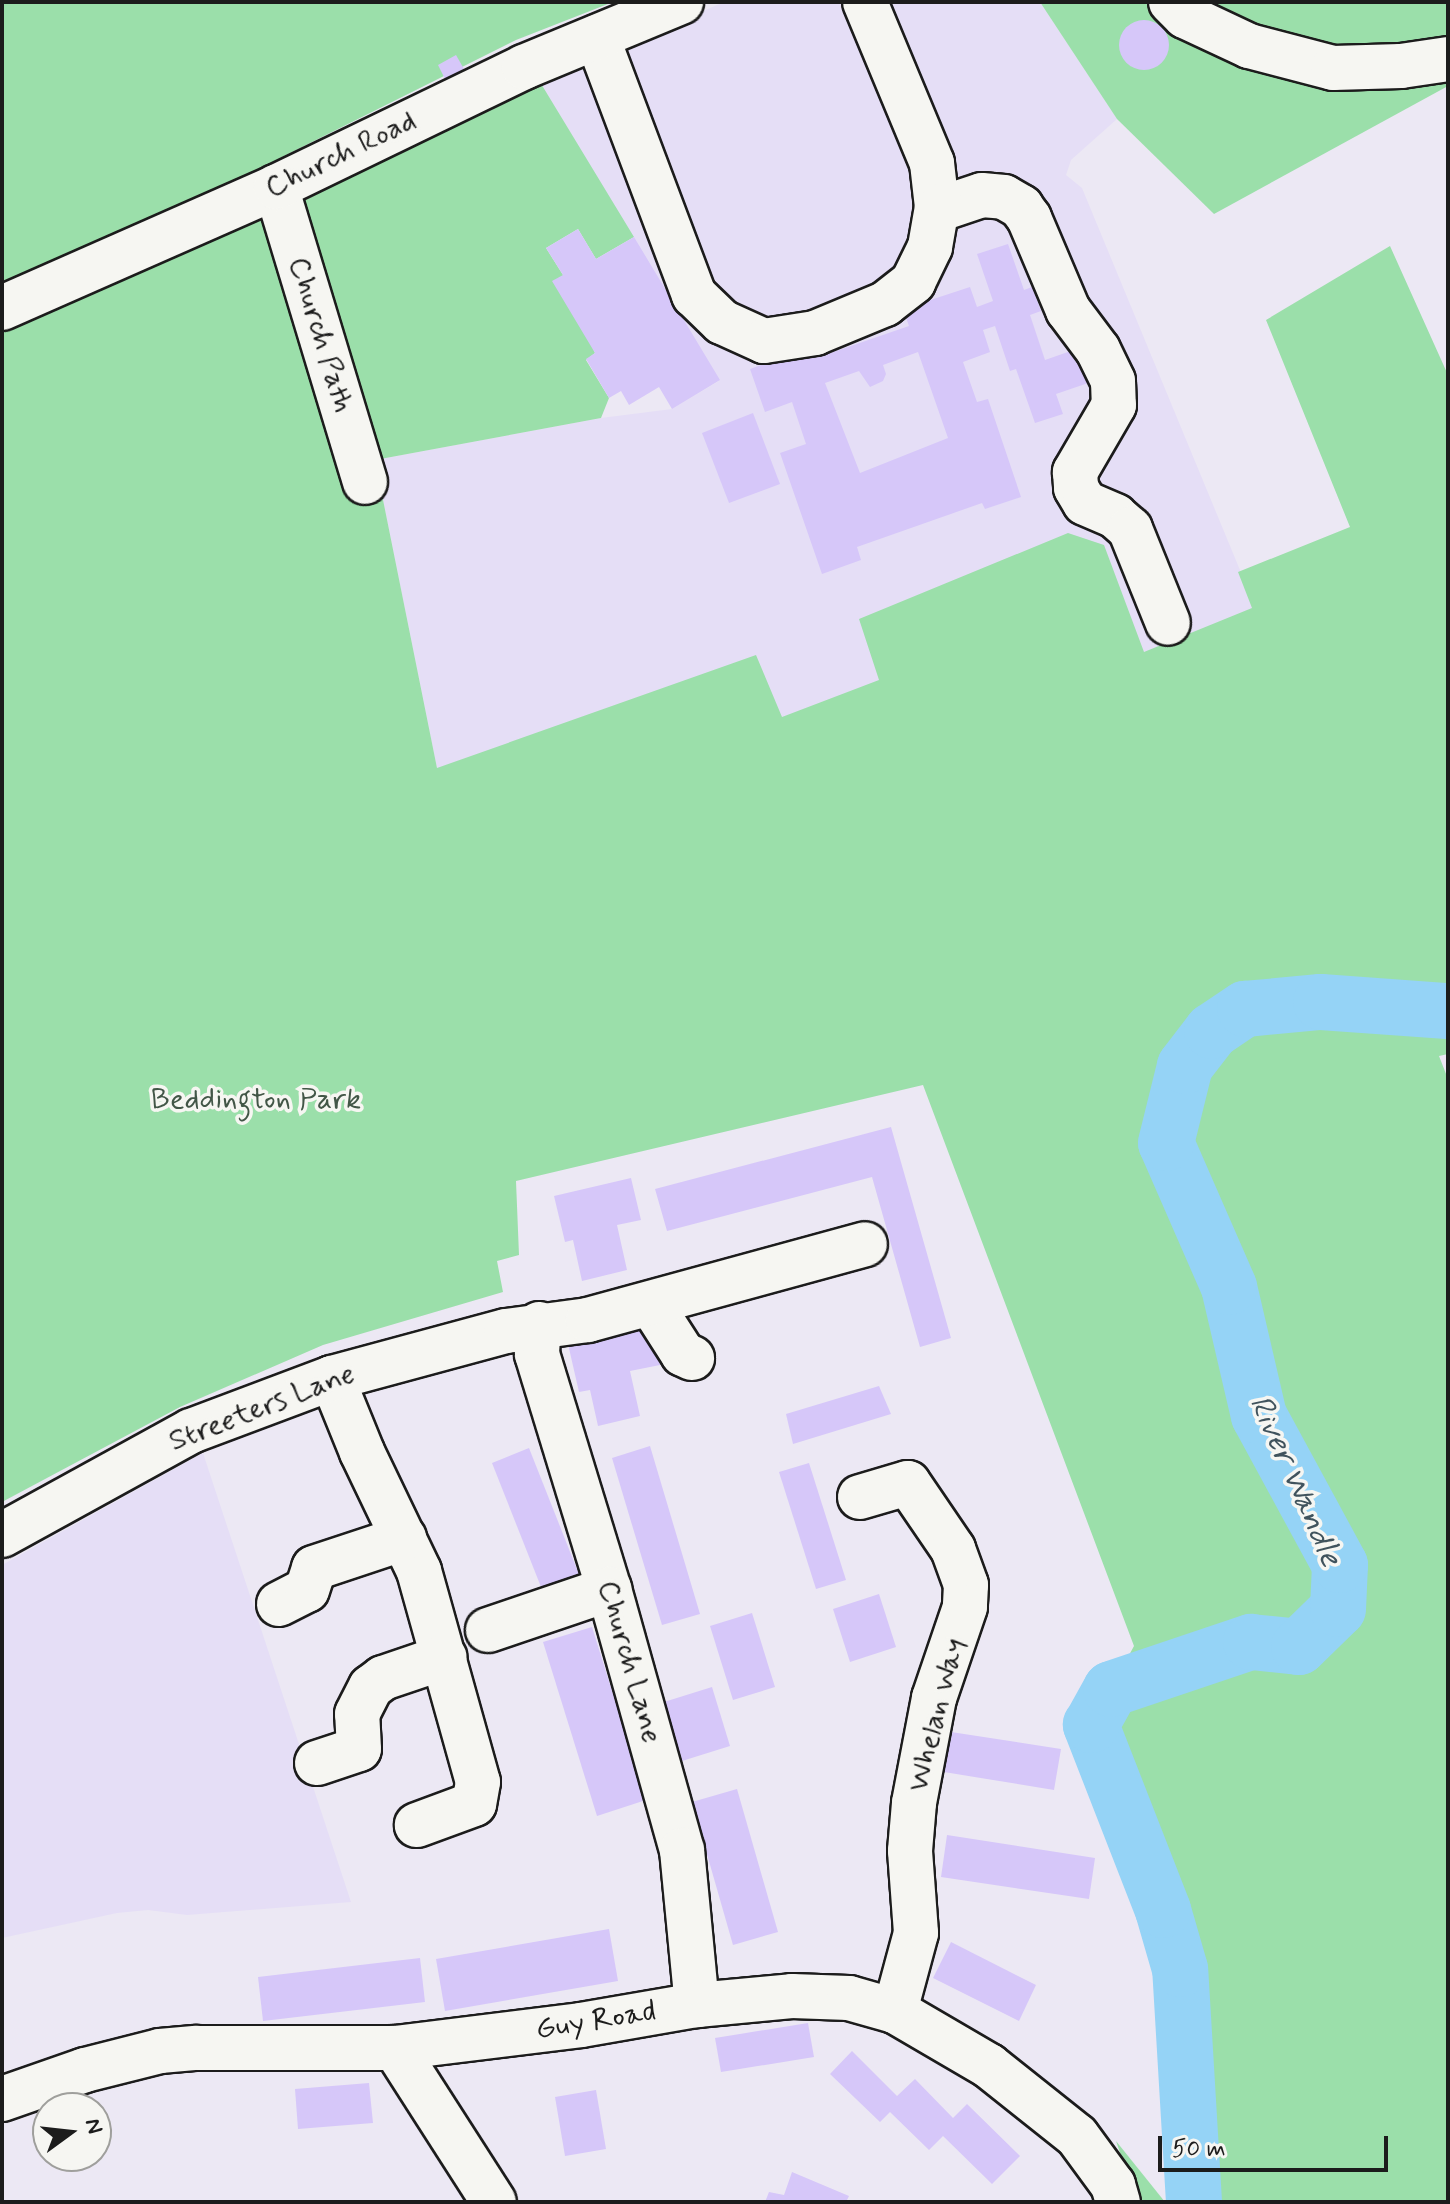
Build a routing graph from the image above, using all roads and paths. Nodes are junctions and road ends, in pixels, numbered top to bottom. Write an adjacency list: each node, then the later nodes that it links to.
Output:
1 (681, 2): 4 (street, Church Road)
2 (865, 2): 7 (street)
3 (1171, 2): 5 (street)
4 (597, 37): 6 (street, Church Road); 7 (street)
5 (1448, 59)
6 (276, 187): 8 (street, Church Road); 9 (street, Church Path)
7 (937, 210): 10 (street)
8 (2, 308)
9 (365, 482)
10 (1168, 623)
11 (865, 1244): 12 (street, Streeters Lane)
12 (651, 1304): 13 (street, Streeters Lane); 14 (street)
13 (538, 1339): 15 (street, Streeters Lane); 19 (street, Church Lane)
14 (692, 1358)
15 (332, 1378): 17 (street, Streeters Lane); 18 (street)
16 (860, 1497): 26 (street, Whelan Way)
17 (2, 1535)
18 (404, 1538): 20 (street); 22 (street)
19 (609, 1589): 21 (street); 25 (street, Church Lane)
20 (279, 1604)
21 (488, 1630)
22 (445, 1657): 23 (street); 24 (street)
23 (317, 1763)
24 (417, 1825)
25 (697, 2005): 26 (street, Guy Road); 27 (street, Guy Road)
26 (895, 2011): 30 (street, Guy Road)
27 (395, 2048): 28 (street, Guy Road); 29 (street)
28 (2, 2099)
29 (494, 2202)
30 (1118, 2202)

